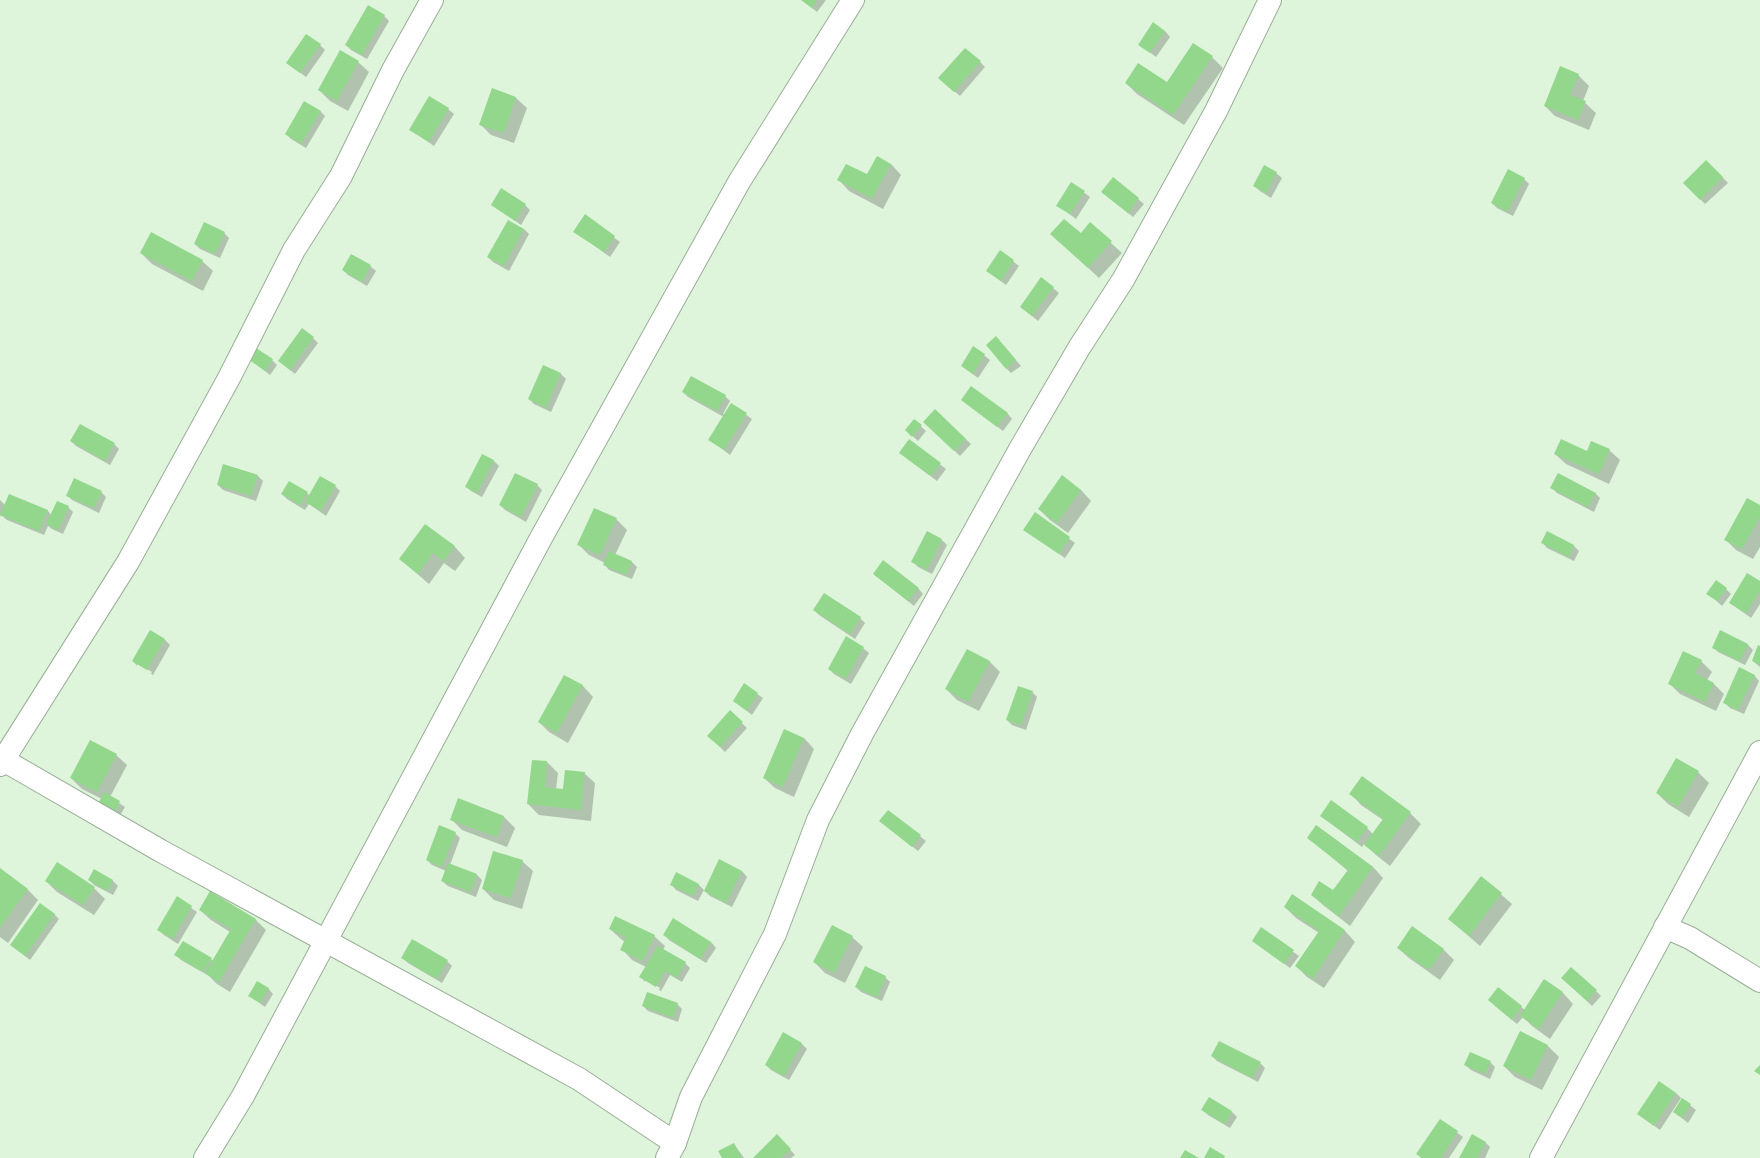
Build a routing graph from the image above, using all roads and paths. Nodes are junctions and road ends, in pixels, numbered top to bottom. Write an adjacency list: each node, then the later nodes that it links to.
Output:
1 (432, 0): 5 (street)
2 (853, 0): 7 (street)
3 (1270, 0): 9 (street)
4 (1760, 752): 6 (street)
5 (1, 761): 7 (street)
6 (1665, 927): 8 (street); 11 (street)
7 (325, 941): 9 (street); 10 (street)
8 (1760, 981)
9 (671, 1150)
10 (206, 1158)
11 (1541, 1158)

